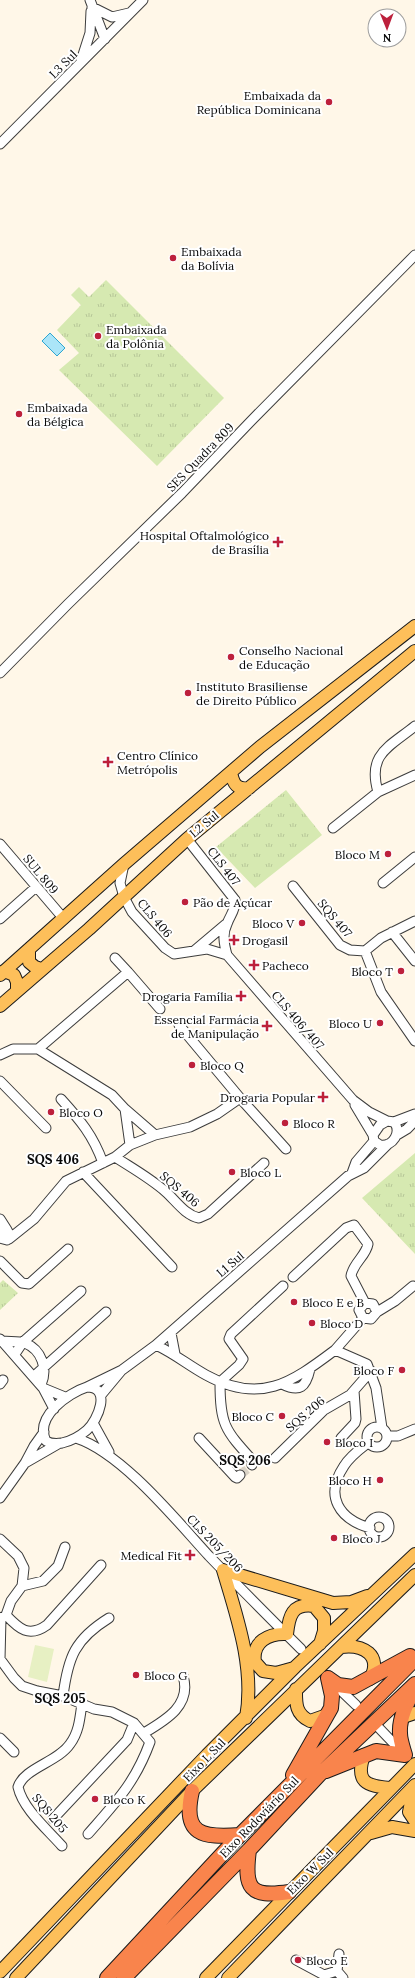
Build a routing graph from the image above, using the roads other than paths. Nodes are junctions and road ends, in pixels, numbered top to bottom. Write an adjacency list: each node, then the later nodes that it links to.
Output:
1 (144, 0): 3 (street, L3 Sul)
2 (91, 6): 3 (street); 4 (street); 5 (street); 6 (street)
3 (132, 11): 4 (street, L3 Sul)
4 (105, 39): 5 (street, L3 Sul)
5 (97, 46): 6 (street, L3 Sul)
6 (80, 64): 7 (street, L3 Sul)
7 (0, 144)
8 (415, 256): 11 (street, SES Quadra 809)
9 (415, 626): 13 (main road, L2 Sul)
10 (415, 651): 16 (main road, L2 Sul)
11 (0, 673)
12 (415, 726): 17 (street)
13 (231, 772): 15 (main road, L2 Sul); 16 (main road)
14 (415, 775): 17 (street)
15 (214, 788): 18 (main road); 23 (main road, L2 Sul)
16 (249, 788): 18 (main road, L2 Sul)
17 (378, 792): 19 (street)
18 (225, 807): 20 (main road, L2 Sul)
19 (333, 828)
20 (187, 839): 27 (main road, L2 Sul); 31 (street, CLS 407)
21 (0, 844): 26 (street, SUL 809)
22 (415, 857): 24 (street)
23 (124, 864): 27 (street, CLS 406); 29 (main road, L2 Sul)
24 (383, 883)
25 (293, 886): 35 (street, SQS 407)
26 (36, 887): 28 (street); 29 (street, SUL 809)
27 (124, 897): 34 (street, CLS 406); 39 (main road, L2 Sul)
28 (0, 919)
29 (64, 919): 33 (main road, L2 Sul)
30 (415, 921): 32 (street)
31 (226, 924): 34 (street); 36 (street, CLS 407)
32 (392, 932): 35 (street); 38 (street)
33 (29, 950): 39 (main road); 41 (main road, L2 Sul)
34 (194, 951): 36 (street, CLS 406)
35 (365, 951): 46 (street)
36 (227, 955): 52 (street, CLS 406/407)
37 (115, 958): 40 (street)
38 (415, 961)
39 (41, 969): 42 (main road, L2 Sul)
40 (128, 972): 44 (street); 47 (street)
41 (2, 973): 42 (main road)
42 (17, 989): 43 (main road, L2 Sul)
43 (0, 1006)
44 (160, 1009)
45 (179, 1025): 50 (street)
46 (415, 1041)
47 (38, 1049): 48 (street); 53 (street)
48 (0, 1055)
49 (0, 1081): 57 (street)
50 (240, 1098): 60 (street); 65 (street)
51 (61, 1099): 67 (street)
52 (353, 1100): 55 (street, CLS 406/407); 62 (street, CLS 406/407)
53 (126, 1109): 58 (street); 59 (street)
54 (415, 1114): 55 (street)
55 (391, 1121): 61 (street); 62 (street)
56 (415, 1121): 61 (street)
57 (46, 1128)
58 (145, 1128): 59 (street); 60 (street)
59 (128, 1134): 64 (street)
60 (155, 1135): 64 (street)
61 (397, 1135): 63 (street)
62 (373, 1138): 63 (street); 70 (street, L1 Sul)
63 (388, 1144): 70 (street, L1 Sul)
64 (130, 1145): 66 (street)
65 (286, 1149)
66 (115, 1157): 67 (street); 68 (street, SQS 406)
67 (103, 1163): 69 (street)
68 (264, 1163)
69 (83, 1172): 72 (street); 75 (street)
70 (352, 1173): 84 (street, L1 Sul)
71 (0, 1219): 72 (street)
72 (4, 1236)
73 (68, 1249): 74 (street)
74 (0, 1261)
75 (172, 1267)
76 (293, 1277): 80 (street)
77 (282, 1286): 95 (street)
78 (413, 1286): 82 (street)
79 (81, 1291): 86 (street)
80 (365, 1303): 82 (street); 83 (street)
81 (106, 1312): 91 (street)
82 (377, 1312): 83 (street)
83 (363, 1318): 88 (street)
84 (171, 1333): 87 (street, L1 Sul); 90 (street)
85 (1, 1340): 86 (street); 89 (street)
86 (23, 1342): 89 (street); 91 (street)
87 (156, 1345): 90 (street); 92 (street, L1 Sul)
88 (335, 1350): 93 (street); 95 (street)
89 (15, 1354): 94 (street)
90 (176, 1354): 95 (street)
91 (45, 1366): 94 (street); 96 (street)
92 (122, 1370): 97 (street, L1 Sul); 99 (street, L1 Sul)
93 (371, 1371): 98 (street, SQS 206); 103 (street)
94 (34, 1376): 96 (street)
95 (220, 1382): 115 (street)
96 (42, 1387): 100 (street); 101 (street)
97 (87, 1387): 99 (street); 100 (street, L1 Sul)
98 (354, 1391): 109 (street); 113 (street, SQS 206)
99 (101, 1395): 102 (street)
100 (65, 1397): 101 (street)
101 (54, 1409): 105 (street)
102 (93, 1423): 107 (street); 112 (street, CLS 205/206)
103 (382, 1428): 106 (street); 110 (street)
104 (415, 1429): 106 (street)
105 (44, 1432): 111 (street); 114 (street)
106 (387, 1436): 110 (street)
107 (76, 1438): 111 (street); 112 (street, CLS 205/206)
108 (199, 1438): 116 (street)
109 (341, 1438)
110 (369, 1442): 118 (street)
111 (59, 1443): 114 (street)
112 (111, 1455): 123 (street, CLS 205/206)
113 (275, 1458)
114 (25, 1464): 117 (street)
115 (252, 1465)
116 (240, 1475)
117 (0, 1498)
118 (370, 1528)
119 (0, 1539): 125 (street)
120 (65, 1547): 125 (street)
121 (415, 1554): 126 (main road, Eixo L Sul)
122 (101, 1565): 127 (street)
123 (223, 1570): 126 (main road); 129 (street, CLS 205/206); 148 (main road)
124 (415, 1575): 131 (main road, Eixo L Sul)
125 (22, 1586): 127 (street)
126 (376, 1591): 130 (main road, Eixo L Sul)
127 (2, 1617): 135 (street)
128 (109, 1618): 143 (street)
129 (287, 1634): 130 (main road); 132 (street, CLS 205/206); 136 (main road)
130 (320, 1644): 136 (main road, Eixo L Sul)
131 (341, 1647): 139 (main road); 141 (main road, Eixo L Sul)
132 (301, 1648)
133 (415, 1653): 139 (highway)
134 (415, 1658): 160 (highway, Eixo Rodoviário Sul)
135 (0, 1659): 143 (street)
136 (295, 1667): 148 (main road, Eixo L Sul)
137 (183, 1676): 151 (street)
138 (326, 1676): 139 (highway); 145 (street); 147 (highway)
139 (370, 1679)
140 (415, 1684): 156 (highway, Eixo Rodoviário Sul)
141 (296, 1689): 147 (main road); 159 (main road, Eixo L Sul)
142 (415, 1690): 146 (highway)
143 (63, 1696): 144 (street)
144 (82, 1703): 149 (street); 167 (street, SQS 205)
145 (356, 1705)
146 (409, 1715): 155 (highway)
147 (327, 1716): 160 (highway)
148 (246, 1718): 173 (main road, Eixo L Sul)
149 (134, 1723): 151 (street); 161 (street, SQS 205)
150 (379, 1728): 155 (street)
151 (144, 1734): 164 (street)
152 (0, 1738): 153 (street)
153 (14, 1752)
154 (364, 1755): 155 (highway); 156 (highway); 158 (main road)
155 (411, 1760): 158 (main road, Eixo W Sul)
156 (319, 1775): 168 (highway, Eixo Rodoviário Sul)
157 (415, 1786): 162 (main road); 166 (main road, Eixo W Sul)
158 (390, 1788): 169 (main road, Eixo W Sul)
159 (192, 1791): 165 (highway); 174 (main road, Eixo L Sul)
160 (283, 1792): 165 (highway, Eixo Rodoviário Sul)
161 (53, 1819)
162 (415, 1821)
163 (415, 1831): 166 (main road)
164 (88, 1834)
165 (240, 1835): 175 (highway, Eixo Rodoviário Sul)
166 (365, 1837): 178 (main road, Eixo W Sul)
167 (62, 1846)
168 (249, 1850): 169 (highway); 176 (highway, Eixo Rodoviário Sul)
169 (289, 1892): 177 (main road, Eixo W Sul)
170 (339, 1954): 172 (street)
171 (296, 1960): 172 (street)
172 (337, 1971): 179 (street)
173 (0, 1972)
174 (16, 1978)
175 (107, 1978)
176 (124, 1978)
177 (206, 1978)
178 (228, 1978)
179 (343, 1978)

